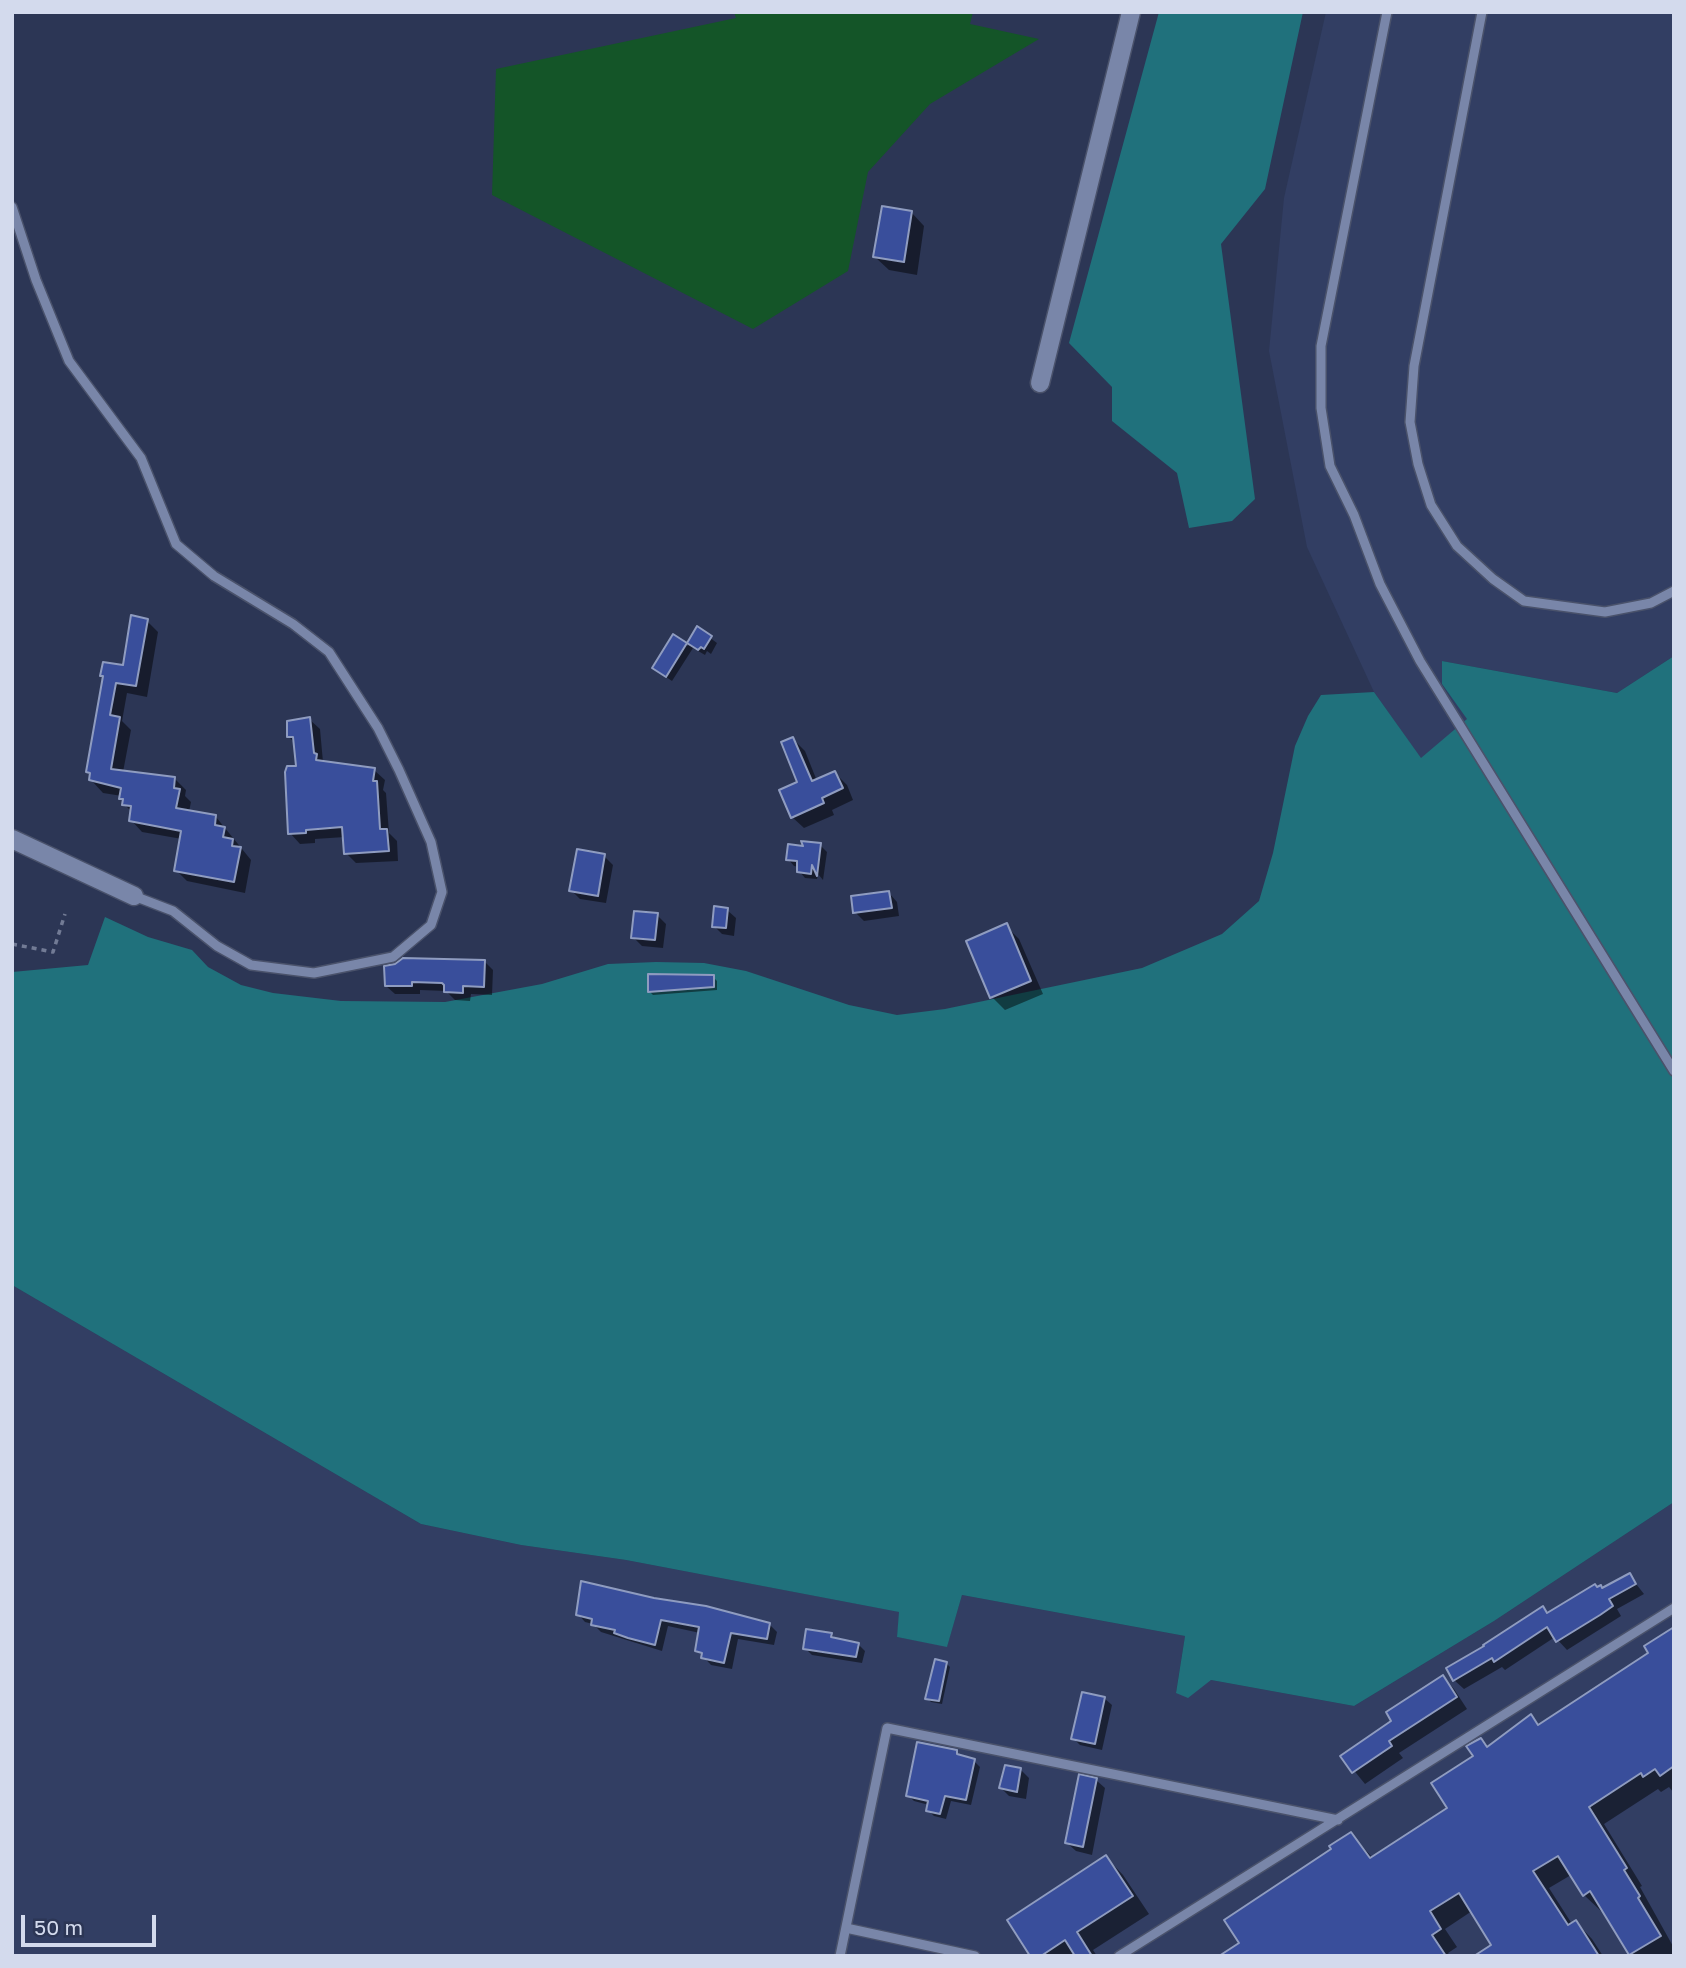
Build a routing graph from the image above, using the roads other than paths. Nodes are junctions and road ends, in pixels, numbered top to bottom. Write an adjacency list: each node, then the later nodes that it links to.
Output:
1 (1131, 12): 5 (street)
2 (1387, 12): 9 (lane)
3 (1482, 12): 6 (lane)
4 (12, 207): 8 (lane)
5 (1040, 383)
6 (1674, 591)
7 (12, 839): 8 (street)
8 (134, 896)
9 (1674, 1071)
10 (1674, 1608): 11 (lane)
11 (1338, 1820): 12 (lane); 15 (lane)
12 (846, 1928): 13 (lane); 14 (lane)
13 (840, 1956)
14 (975, 1956)
15 (1119, 1956)

